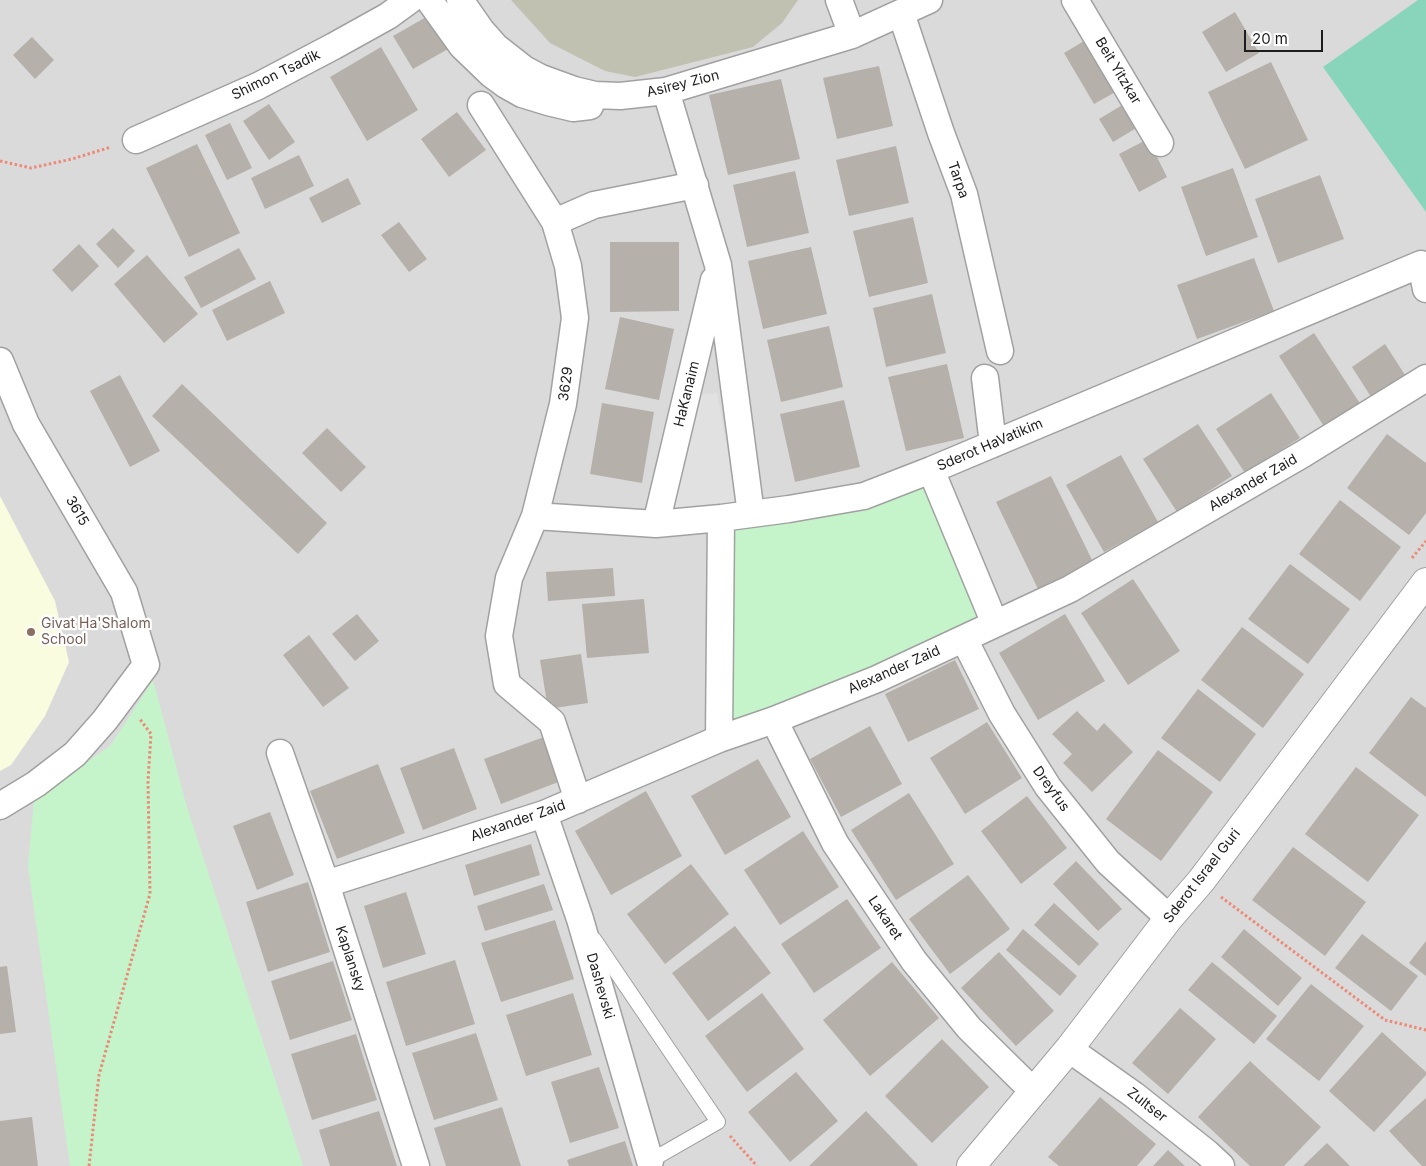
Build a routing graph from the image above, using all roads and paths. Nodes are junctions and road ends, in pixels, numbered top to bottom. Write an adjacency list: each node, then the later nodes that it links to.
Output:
1 (410, 0): 12 (street, Shimon Tsadik)
2 (429, 0): 10 (street)
3 (460, 0): 10 (street, Asirey Zion)
4 (839, 0): 8 (street)
5 (929, 0): 7 (street, Asirey Zion)
6 (1075, 0): 13 (street, Beit Yitzkar)
7 (901, 13): 8 (street, Asirey Zion); 19 (street, Tarpa)
8 (852, 35): 9 (street, Asirey Zion)
9 (666, 91): 10 (street, Asirey Zion); 15 (street, HaKanaim)
10 (620, 96)
11 (481, 105): 16 (street, 3629)
12 (136, 140): 14 (path)
13 (1160, 143)
14 (0, 161)
15 (695, 185): 16 (street); 17 (street, HaKanaim)
16 (555, 222): 26 (street, 3629)
17 (718, 265): 25 (street, HaKanaim); 28 (street, HaKanaim)
18 (1423, 277): 23 (street, Sderot HaVatikim)
19 (1000, 351)
20 (0, 361): 32 (street, 3615)
21 (985, 378): 23 (street)
22 (1426, 378): 30 (street, Alexander Zaid)
23 (993, 444): 24 (street, Sderot HaVatikim)
24 (931, 470): 25 (street, Sderot HaVatikim); 30 (street)
25 (751, 514): 27 (street, Sderot HaVatikim)
26 (535, 516): 28 (street, Sderot HaVatikim); 36 (street, 3629)
27 (721, 518): 28 (street, Sderot HaVatikim); 34 (street)
28 (656, 524)
29 (1426, 582): 39 (street, Sderot Israel Guri)
30 (995, 624): 31 (street, Alexander Zaid)
31 (964, 639): 33 (street, Alexander Zaid); 41 (street, Dreyfus)
32 (122, 696): 37 (street); 48 (path)
33 (774, 720): 34 (street, Alexander Zaid); 45 (street, Lakaret)
34 (718, 739): 36 (street, Alexander Zaid)
35 (280, 753): 40 (street, Kaplansky)
36 (578, 800): 38 (street, Alexander Zaid)
37 (0, 806)
38 (544, 814): 40 (street, Alexander Zaid); 42 (street, Dashevski)
39 (1200, 881): 41 (street, Sderot Israel Guri); 43 (path)
40 (326, 884): 49 (street, Kaplansky)
41 (1169, 918): 44 (street, Sderot Israel Guri)
42 (580, 919): 46 (lane); 47 (street, Dashevski)
43 (1426, 1030)
44 (1069, 1049): 45 (street, Sderot Israel Guri); 52 (street, Zultser)
45 (1033, 1091): 51 (street, Sderot Israel Guri)
46 (718, 1122): 47 (lane); 50 (path)
47 (650, 1160)
48 (89, 1166)
49 (416, 1166)
50 (757, 1166)
51 (971, 1166)
52 (1221, 1166)

